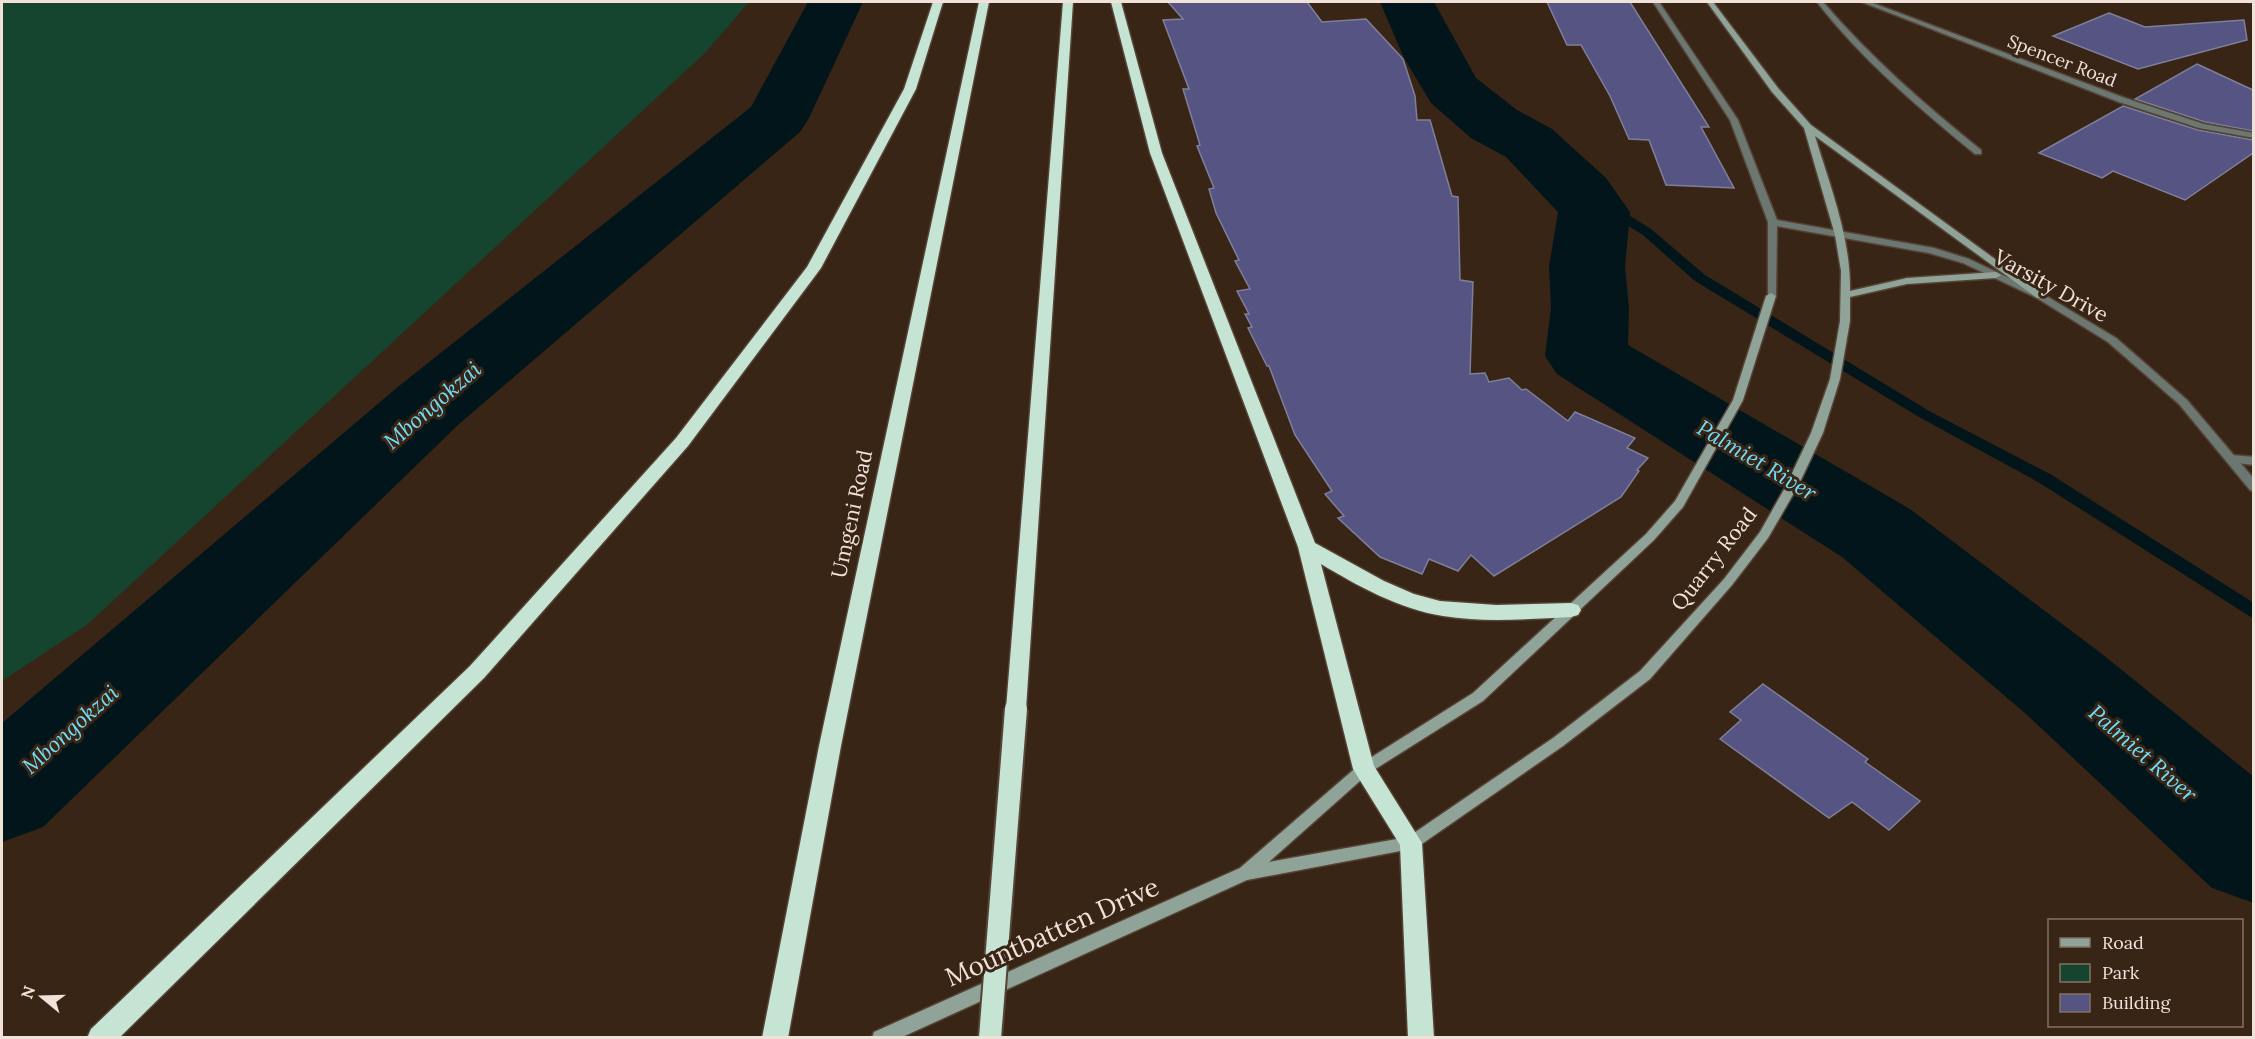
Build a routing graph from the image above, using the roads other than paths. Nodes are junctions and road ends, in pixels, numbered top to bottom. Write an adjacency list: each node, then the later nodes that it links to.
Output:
1 (938, 2): 26 (highway)
2 (984, 2): 27 (highway, Umgeni Road)
3 (1068, 2): 29 (highway, bridge)
4 (1116, 2): 21 (highway)
5 (1656, 2): 12 (street)
6 (1710, 2): 9 (main road, Quarry Road)
7 (1820, 2): 11 (street)
8 (1865, 2): 10 (street, Spencer Road)
9 (1808, 127): 13 (main road, Quarry Road); 17 (main road)
10 (2253, 136)
11 (1978, 152)
12 (1773, 222): 13 (street, Varsity Drive); 16 (street)
13 (1839, 235): 14 (street, Varsity Drive); 15 (main road, Quarry Road)
14 (1996, 275): 15 (main road); 17 (street, Varsity Drive)
15 (1845, 294): 24 (main road, Quarry Road)
16 (1771, 296): 22 (main road)
17 (2040, 296): 18 (street, Varsity Drive)
18 (2232, 459): 19 (street); 20 (street, Varsity Drive)
19 (2253, 461)
20 (2253, 487)
21 (1306, 547): 22 (highway); 23 (highway)
22 (1571, 610): 23 (main road)
23 (1364, 769): 24 (highway); 25 (main road, Mountbatten Drive)
24 (1411, 843): 25 (main road, Mountbatten Drive); 30 (highway)
25 (1245, 873): 28 (main road, Mountbatten Drive)
26 (100, 1038)
27 (775, 1038)
28 (880, 1038)
29 (990, 1038)
30 (1421, 1038)

